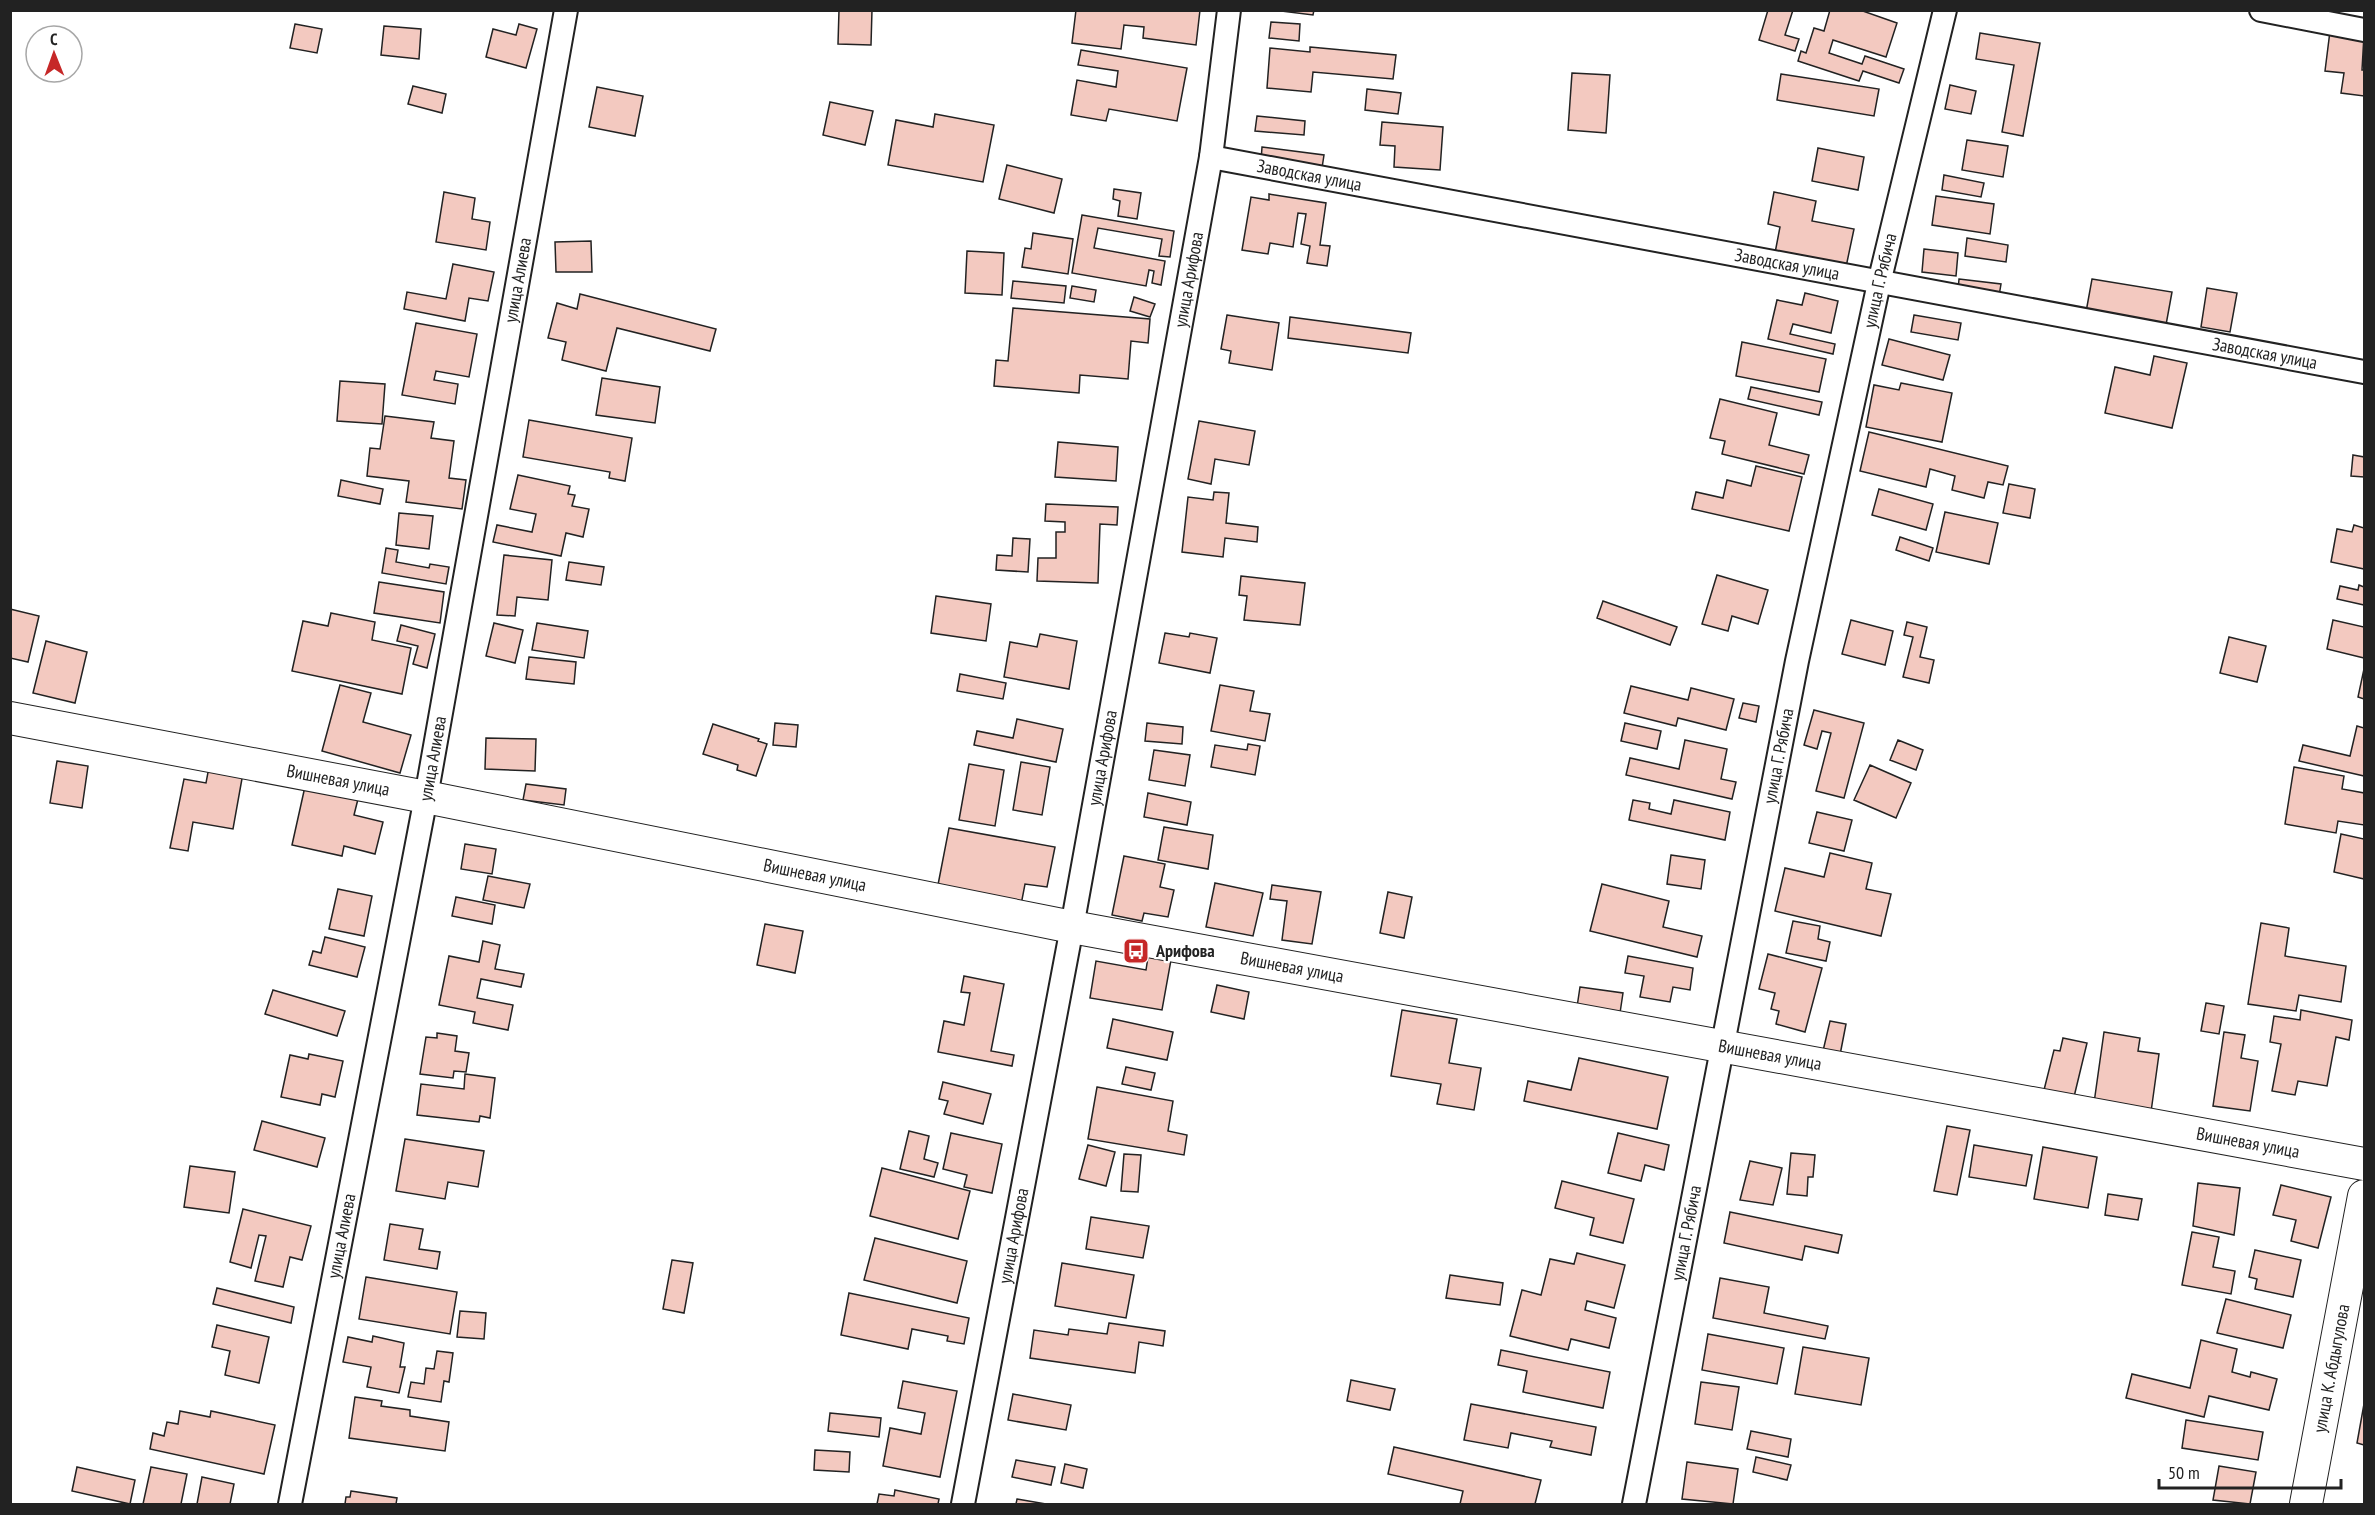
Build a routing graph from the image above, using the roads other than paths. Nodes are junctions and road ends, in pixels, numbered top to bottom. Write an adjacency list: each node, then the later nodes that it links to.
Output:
1 (566, 10): 10 (street, улица Алиева)
2 (1229, 10): 6 (street, улица Арифова)
3 (1945, 10): 7 (street, улица Г. Рябича)
4 (2261, 10): 5 (street)
5 (2364, 30)
6 (1211, 157): 7 (street, Заводская улица); 11 (street, улица Арифова)
7 (1879, 283): 8 (street, Заводская улица); 12 (street, улица Г. Рябича)
8 (2364, 372)
9 (10, 718): 10 (street, Вишневая улица)
10 (426, 797): 11 (street, Вишневая улица); 15 (street, улица Алиева)
11 (1072, 927): 12 (street, Вишневая улица); 16 (street, улица Арифова)
12 (1723, 1045): 13 (street, Вишневая улица); 17 (street, улица Г. Рябича)
13 (2364, 1164)
14 (2364, 1196): 18 (street, улица К. Абдыгулова)
15 (290, 1504)
16 (963, 1504)
17 (1634, 1504)
18 (2306, 1504)

